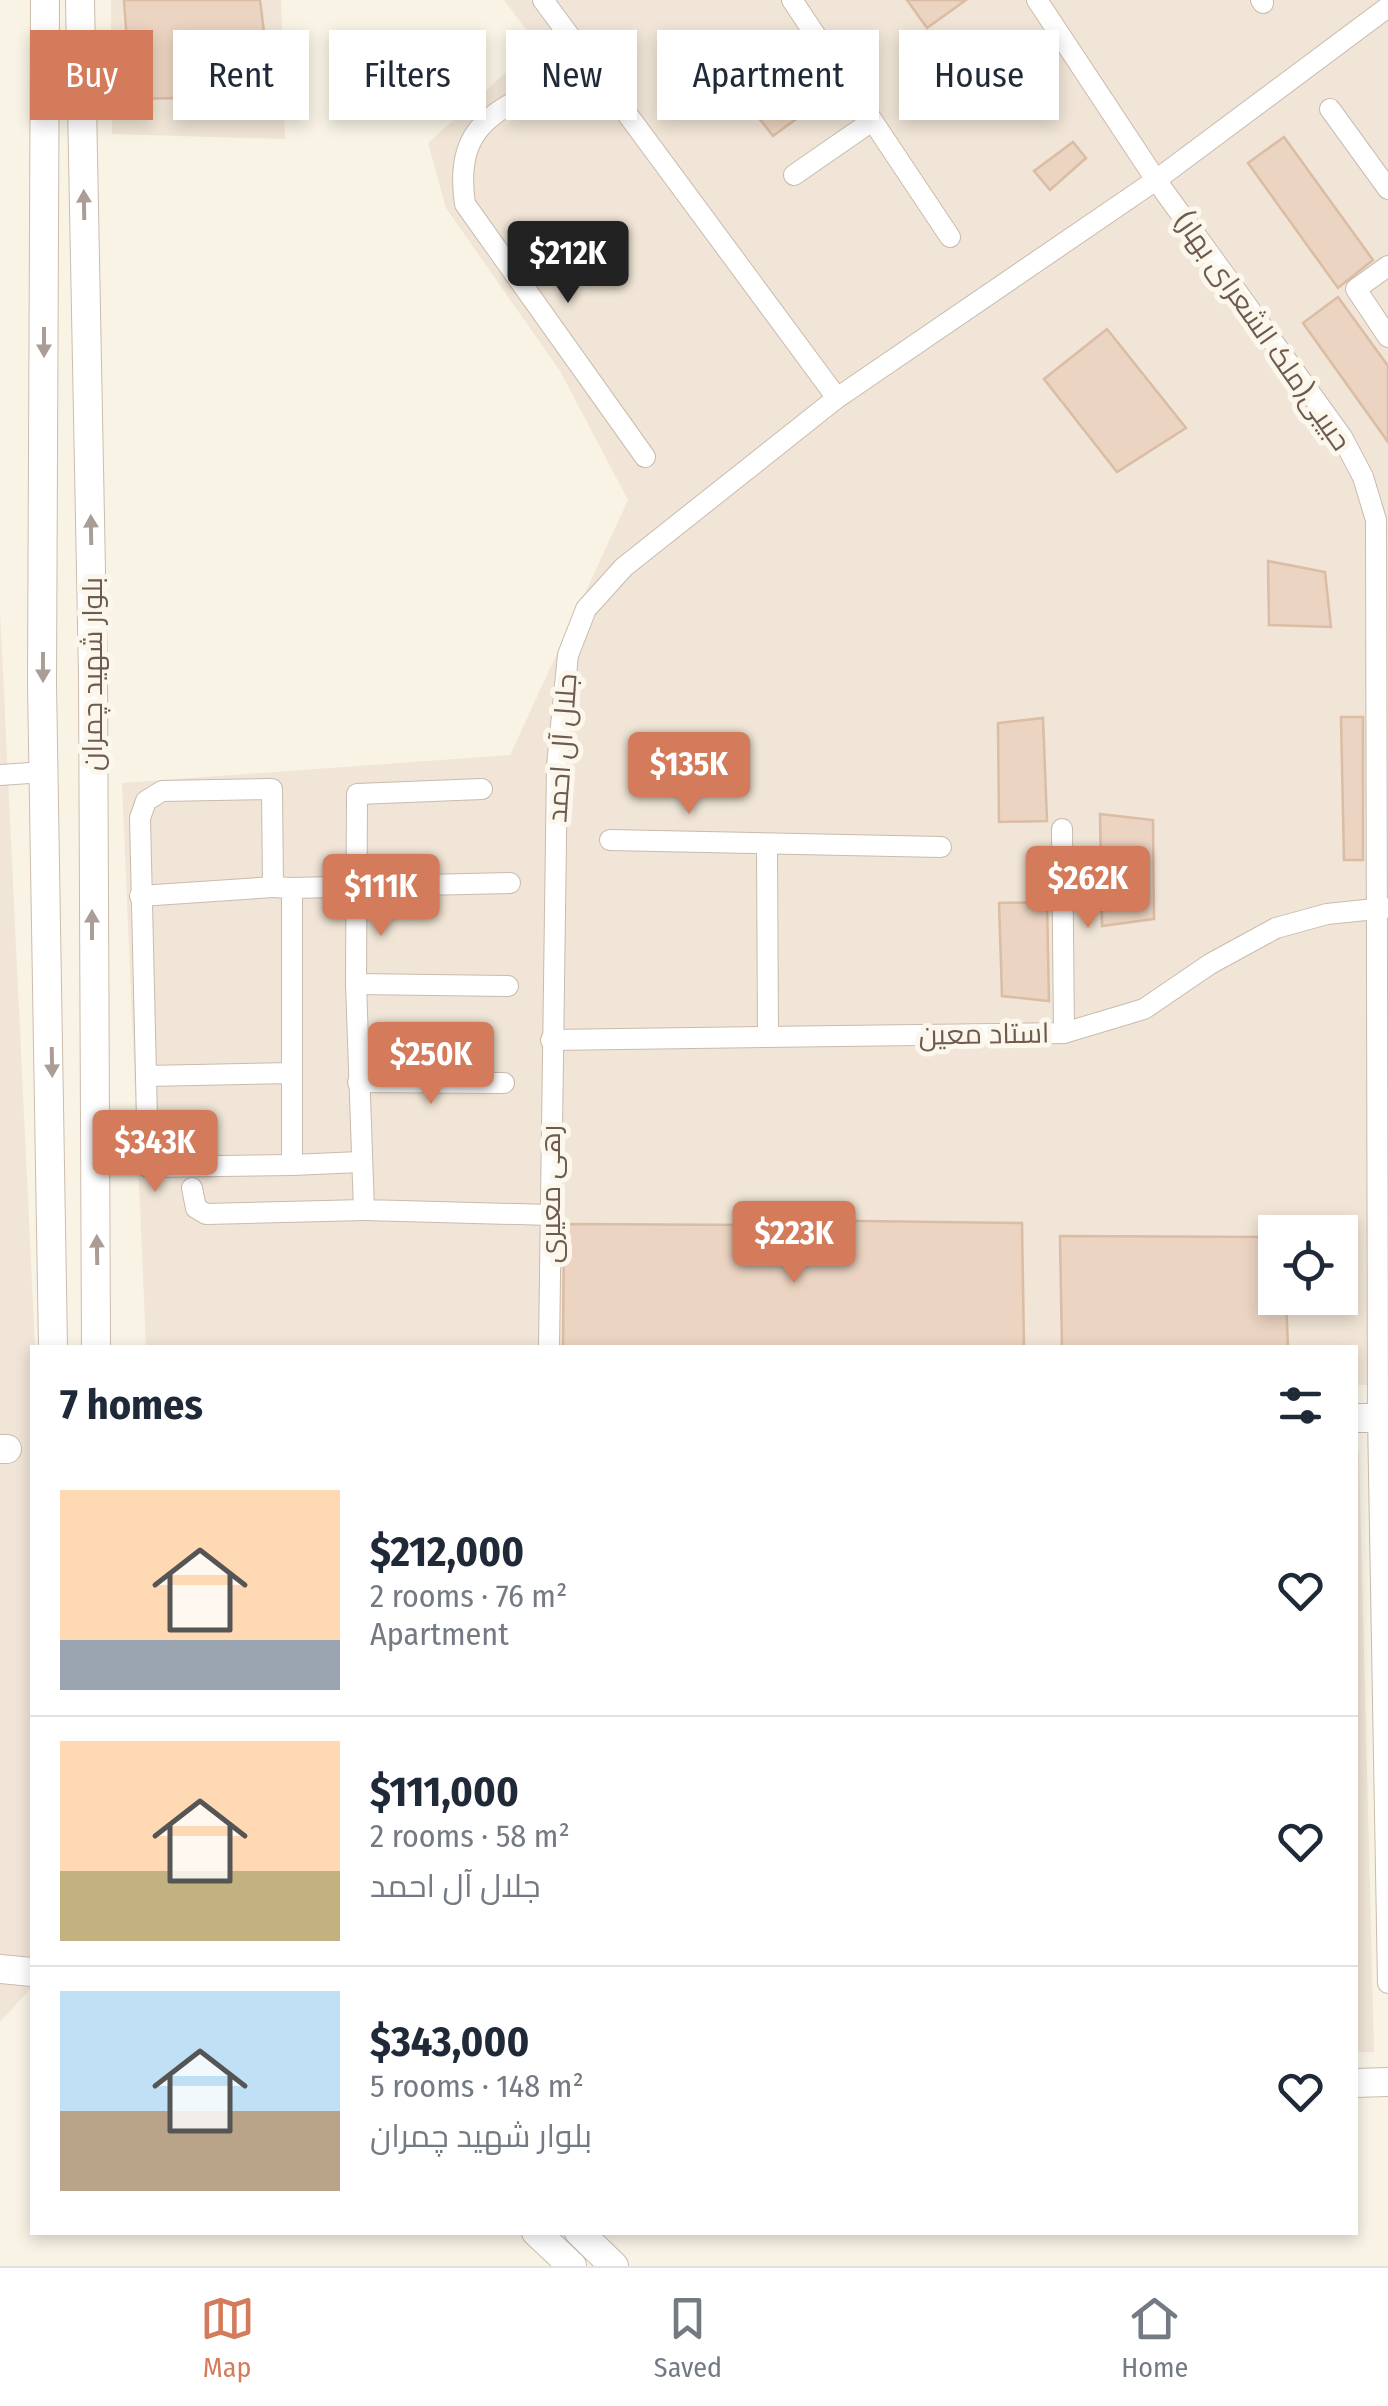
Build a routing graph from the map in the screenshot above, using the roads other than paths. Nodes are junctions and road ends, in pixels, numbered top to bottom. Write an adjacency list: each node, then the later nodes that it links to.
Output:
1 (44, 0): 20 (main road, بلوار شهید چمران, one-way to 20)
2 (80, 0): 47 (main road, بلوار شهید چمران, one-way to 2)
3 (543, 0): 7 (street)
4 (792, 0): 11 (street)
5 (1037, 0): 13 (street, حبیبی(ملک الشعرای بهار))
6 (1388, 7): 13 (street, جلال آل احمد)
7 (566, 30)
8 (506, 106): 19 (street)
9 (1330, 109): 14 (street)
10 (633, 120): 18 (street)
11 (872, 121): 12 (street); 15 (street)
12 (794, 175)
13 (1156, 180): 18 (street, جلال آل احمد); 31 (street, حبیبی(ملک الشعرای بهار))
14 (1388, 189)
15 (950, 237)
16 (1388, 266): 17 (street)
17 (1388, 337)
18 (837, 398): 36 (street, جلال آل احمد)
19 (645, 457)
20 (44, 772): 21 (street); 46 (main road, بلوار شهید چمران, one-way to 46)
21 (0, 775)
22 (482, 790): 29 (street)
23 (1062, 829): 34 (street)
24 (610, 840): 25 (street)
25 (767, 844): 26 (street); 35 (street)
26 (941, 847)
27 (510, 883): 29 (street)
28 (282, 888): 29 (street); 30 (street); 30 (street); 37 (street)
29 (356, 888): 32 (street)
30 (140, 896): 38 (street)
31 (1382, 908): 34 (street, استاد معین); 49 (street, حبیبی(ملک الشعرای بهار))
32 (356, 984): 33 (street); 39 (street)
33 (508, 986)
34 (1064, 1033): 35 (street, استاد معین)
35 (768, 1038): 36 (street, استاد معین)
36 (551, 1040): 45 (street, رهی معیری)
37 (291, 1073): 38 (street); 42 (street)
38 (146, 1076): 42 (street)
39 (358, 1082): 40 (street); 41 (street)
40 (504, 1082)
41 (360, 1162): 42 (street); 44 (street)
42 (292, 1165)
43 (192, 1188): 44 (street)
44 (364, 1210): 45 (street)
45 (550, 1215): 48 (street, رهی معیری)
46 (53, 1345)
47 (96, 1345)
48 (550, 1345)
49 (1374, 1418): 52 (street, حبیبی(ملک الشعرای بهار))
50 (0, 1969): 51 (main road)
51 (30, 1972)
52 (1388, 1983)
53 (1358, 2082): 54 (main road)
54 (1388, 2082)
55 (539, 2235): 57 (main road)
56 (582, 2235): 58 (main road)
57 (572, 2266)
58 (614, 2266)

